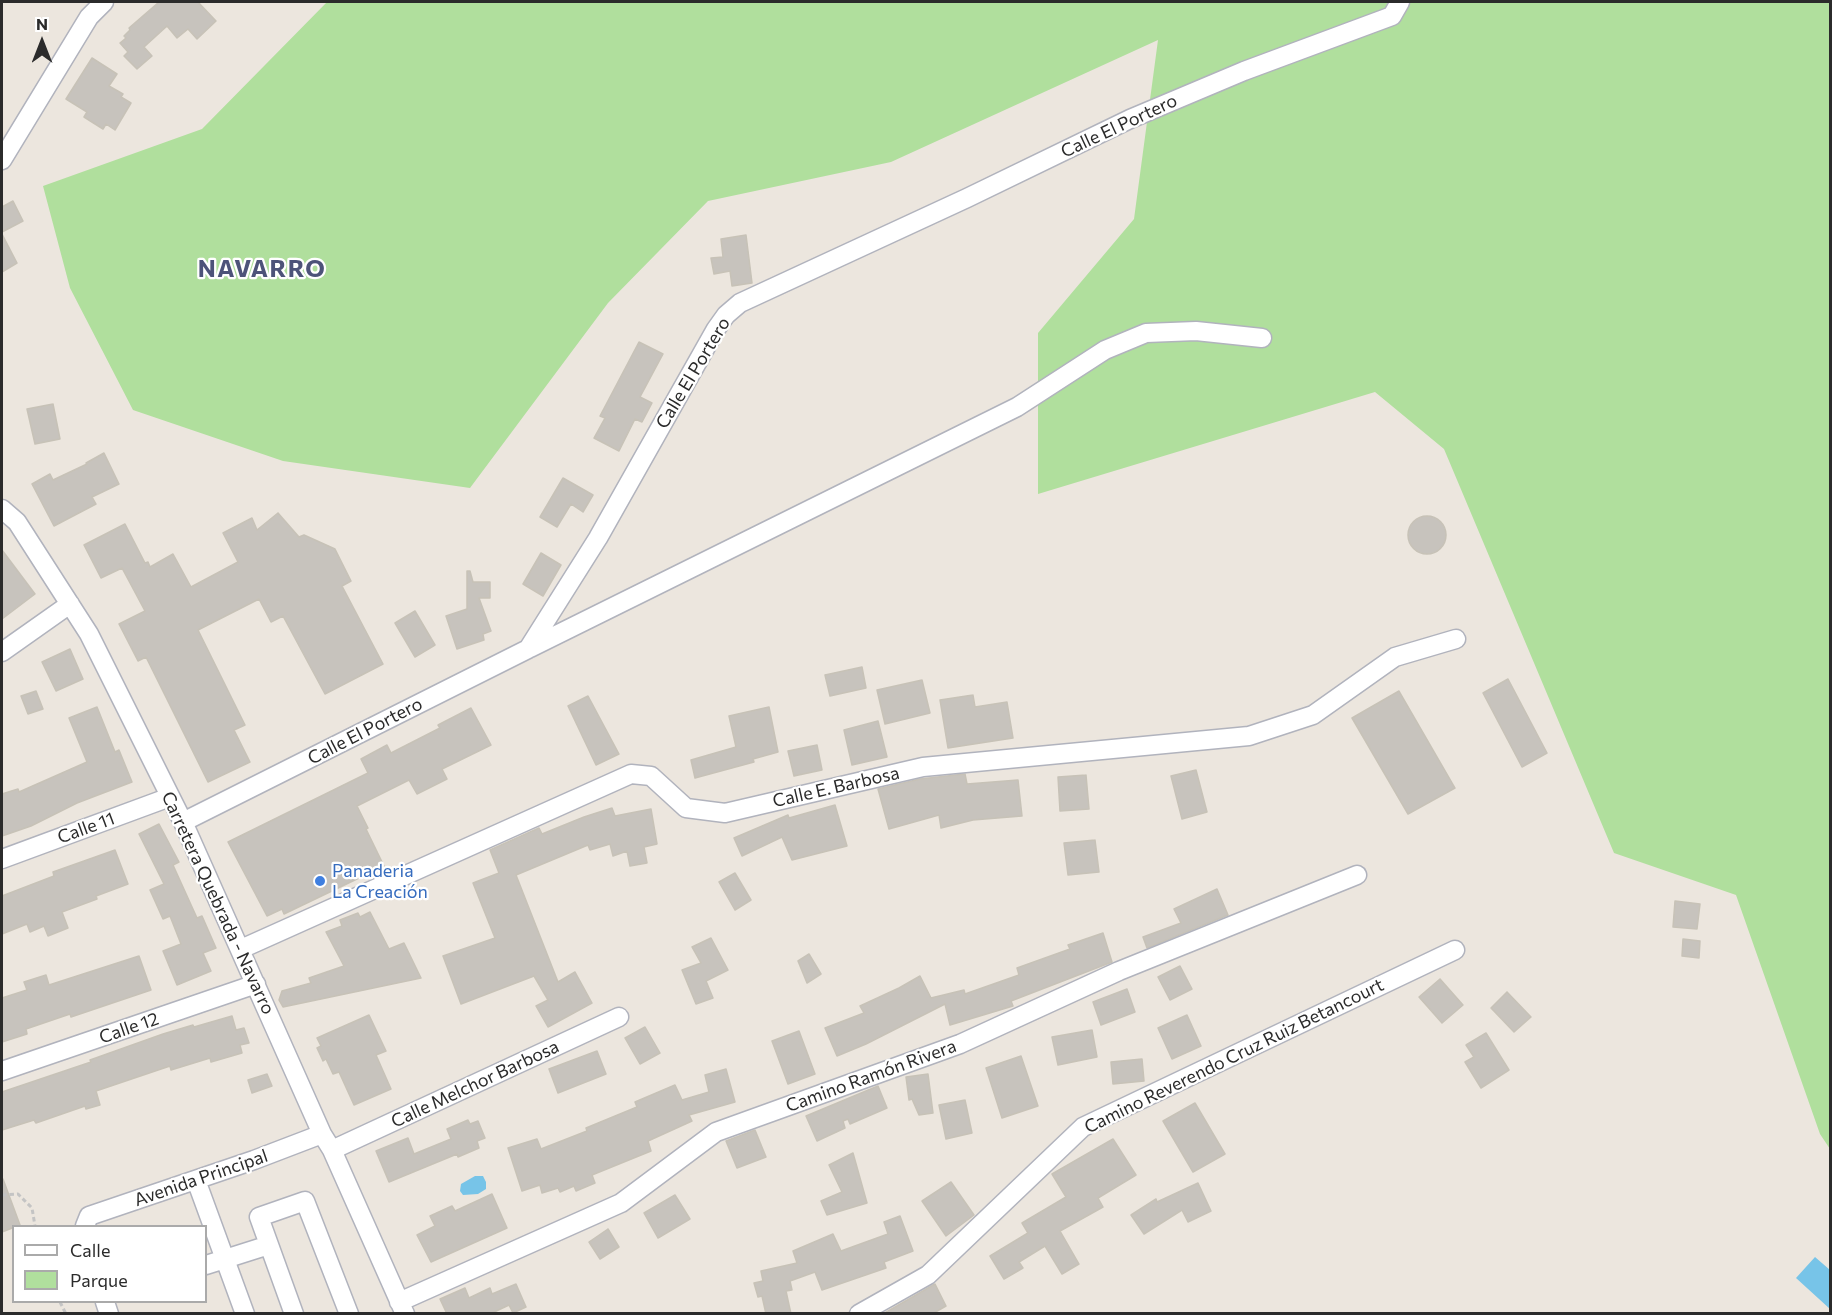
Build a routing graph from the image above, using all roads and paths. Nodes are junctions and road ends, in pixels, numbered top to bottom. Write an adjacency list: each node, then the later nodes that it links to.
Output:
1 (104, 2): 3 (street)
2 (1400, 2): 8 (street, Calle El Portero)
3 (2, 160)
4 (1262, 338): 8 (street)
5 (2, 509): 6 (street, Carretera Quebrada - Navarro)
6 (70, 604): 9 (street); 10 (street, Carretera Quebrada - Navarro)
7 (1456, 639): 14 (street, Calle E. Barbosa)
8 (528, 649): 11 (street, Calle El Portero)
9 (2, 652)
10 (170, 797): 11 (street, Carretera Quebrada - Navarro); 12 (street, Calle 11)
11 (183, 822): 14 (street, Carretera Quebrada - Navarro)
12 (2, 859)
13 (1357, 875): 28 (street, Camino Ramón Rivera)
14 (240, 950): 16 (street, Carretera Quebrada - Navarro)
15 (1455, 950): 32 (street, Camino Reverendo Cruz Ruiz Betancourt)
16 (256, 984): 18 (street, Calle 12); 19 (street, Carretera Quebrada - Navarro)
17 (619, 1017): 20 (street, Calle Melchor Barbosa)
18 (2, 1071)
19 (322, 1134): 20 (street, Carretera Quebrada - Navarro); 21 (street, Avenida Principal)
20 (332, 1150): 28 (street, Carretera Quebrada - Navarro)
21 (196, 1180): 24 (street, Avenida Principal); 26 (street)
22 (2, 1195): 23 (path)
23 (35, 1225)
24 (86, 1225)
25 (268, 1245): 26 (street); 30 (street); 31 (street)
26 (224, 1259): 27 (street); 29 (street)
27 (207, 1265)
28 (402, 1308)
29 (245, 1314)
30 (294, 1314)
31 (349, 1314)
32 (859, 1314)

